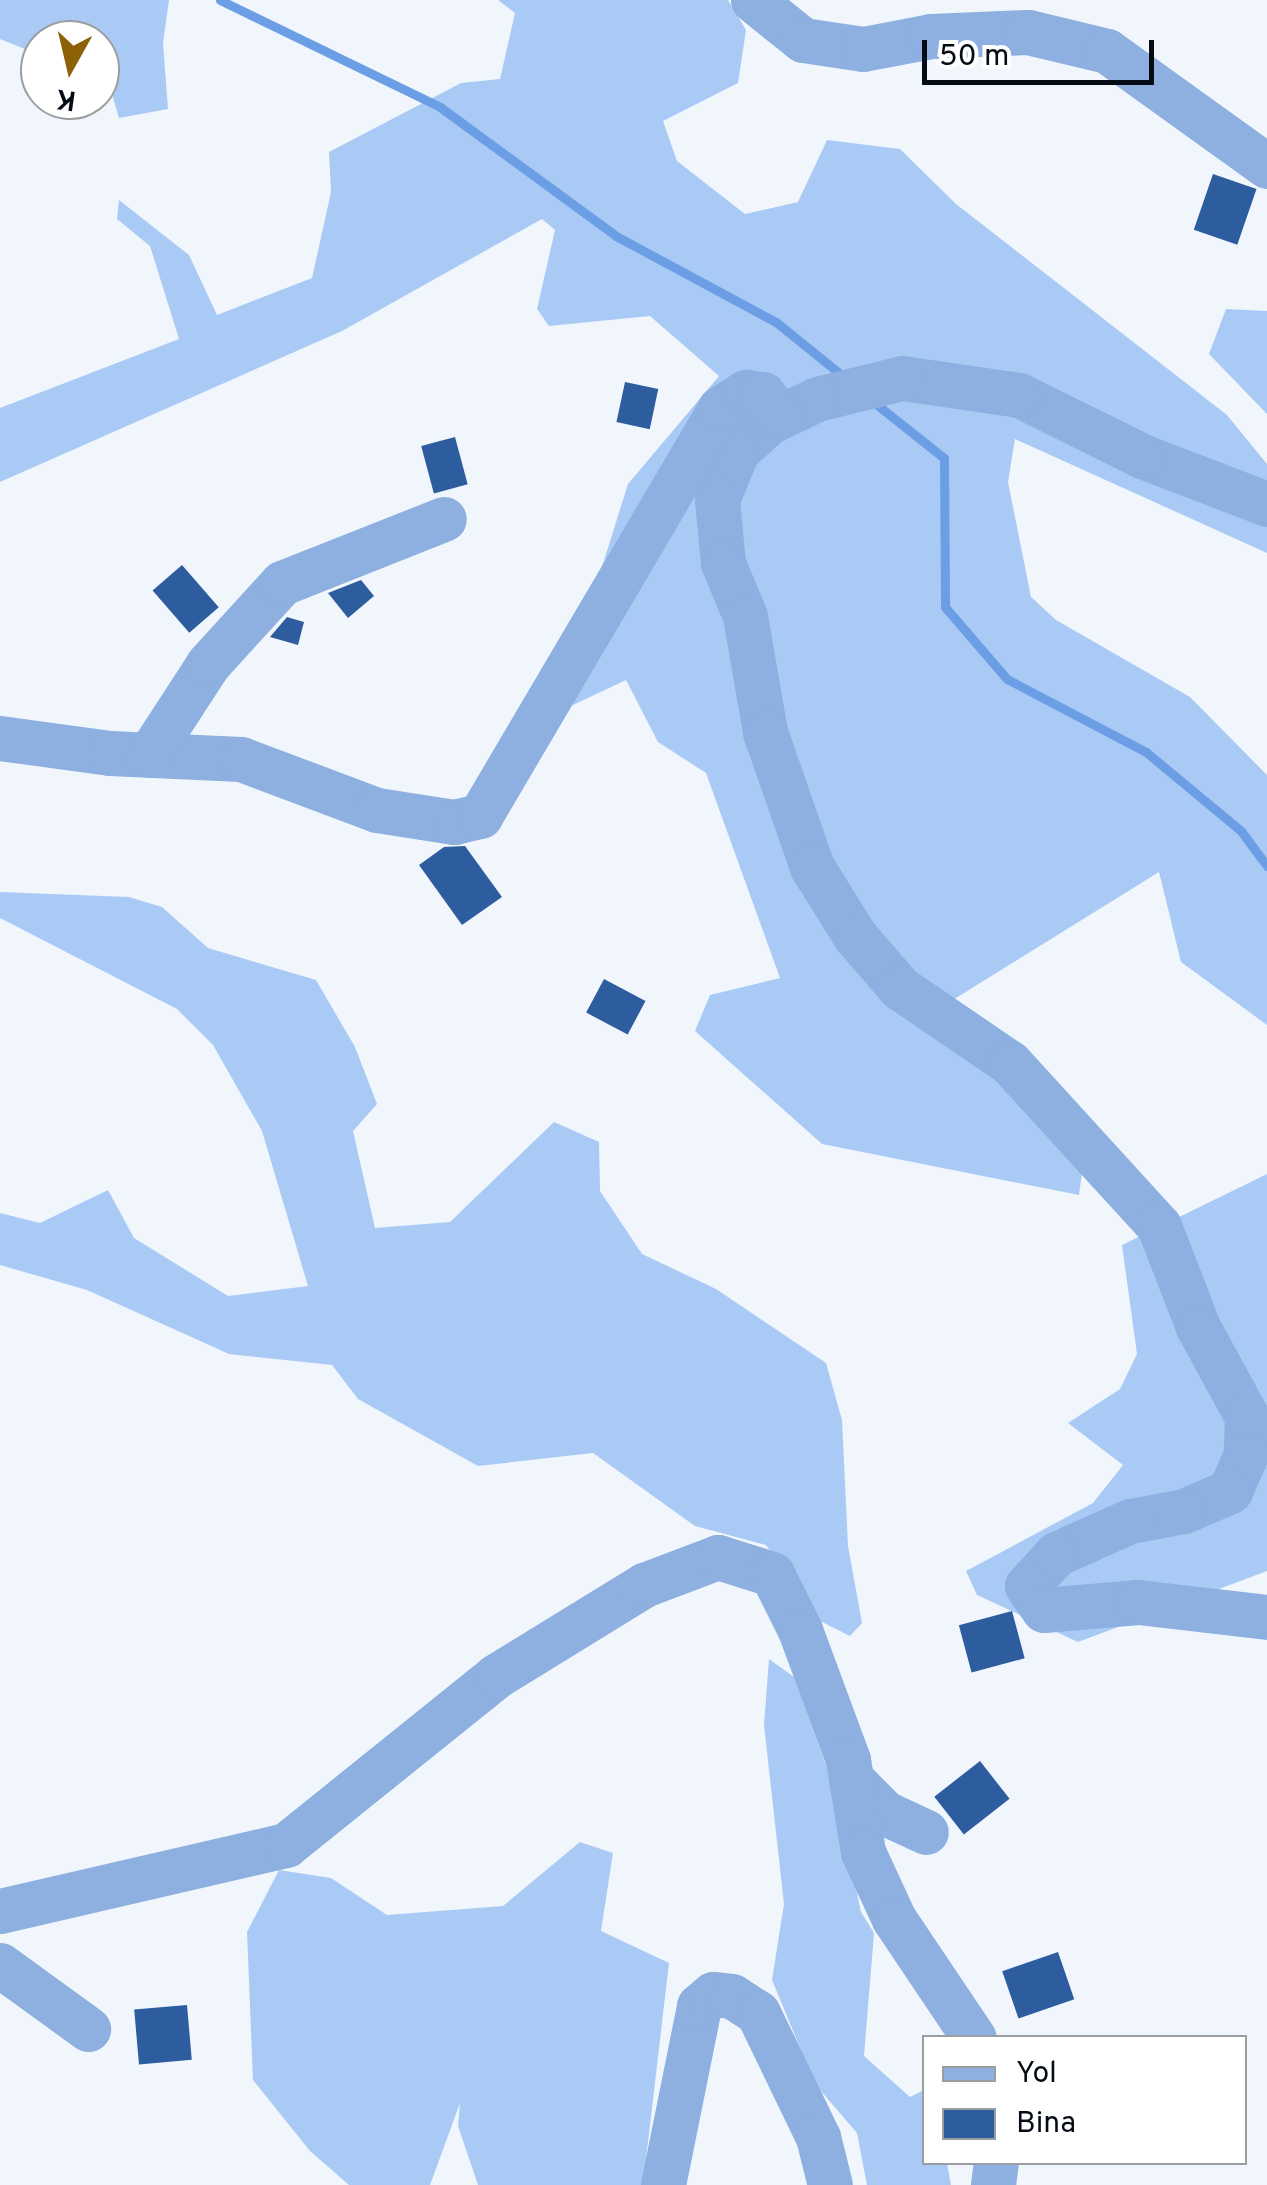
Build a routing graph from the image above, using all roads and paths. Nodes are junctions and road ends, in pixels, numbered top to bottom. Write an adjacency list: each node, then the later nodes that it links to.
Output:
1 (753, 0): 2 (street)
2 (1267, 166)
3 (780, 416): 4 (street); 7 (street); 8 (street)
4 (1267, 504)
5 (444, 518): 7 (street)
6 (0, 738): 7 (street)
7 (149, 755)
8 (1267, 1617)
9 (851, 1780): 10 (street); 11 (street); 14 (street)
10 (926, 1832)
11 (0, 1911)
12 (0, 1965): 13 (street)
13 (88, 2028)
14 (972, 2035)
15 (663, 2185): 16 (street)
16 (830, 2185)

